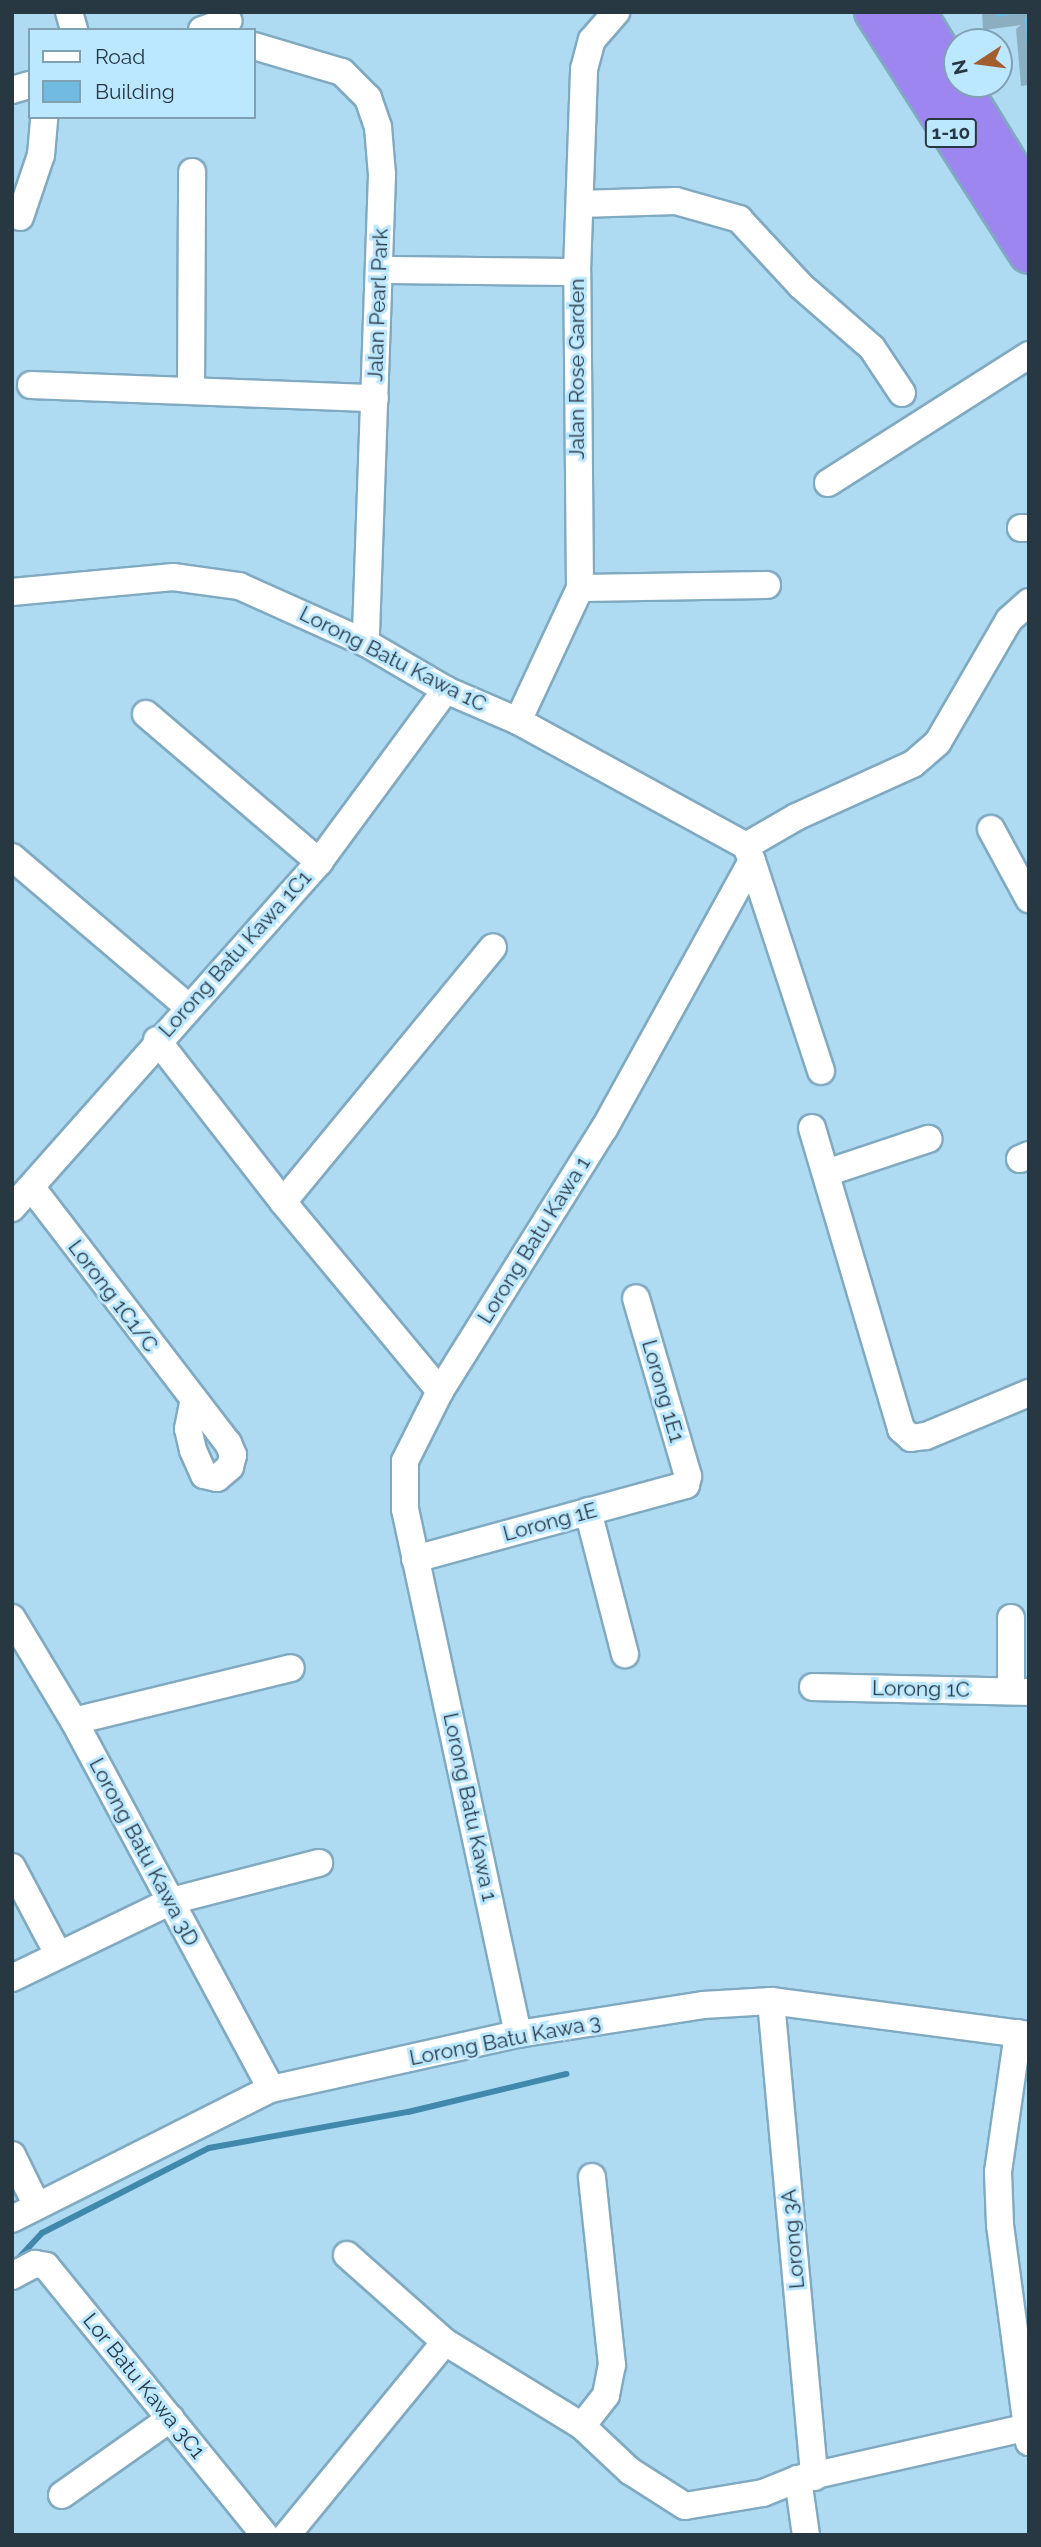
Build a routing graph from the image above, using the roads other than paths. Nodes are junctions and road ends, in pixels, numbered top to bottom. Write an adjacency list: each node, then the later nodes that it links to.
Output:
1 (616, 12): 12 (street, Jalan Rose Garden)
2 (874, 12): 14 (highway, 1-10)
3 (916, 12): 7 (highway, 1-10)
4 (229, 21): 5 (street)
5 (208, 28)
6 (256, 47): 15 (street, Jalan Pearl Park)
7 (943, 57)
8 (968, 98): 11 (highway, 1-10)
9 (44, 119): 13 (street)
10 (192, 172): 19 (street)
11 (1029, 198)
12 (580, 204): 16 (street, Jalan Rose Garden); 20 (street)
13 (20, 217)
14 (1029, 254)
15 (380, 270): 16 (street); 21 (street, Jalan Pearl Park)
16 (577, 272): 24 (street, Jalan Rose Garden)
17 (1029, 355): 22 (street)
18 (30, 385): 19 (street)
19 (191, 389): 21 (street)
20 (902, 393)
21 (375, 398): 27 (street, Jalan Pearl Park)
22 (828, 483)
23 (767, 585): 24 (street)
24 (580, 588): 30 (street, Jalan Rose Garden)
25 (12, 592): 27 (street, Lorong Batu Kawa 1C)
26 (1029, 602): 32 (street)
27 (366, 643): 28 (street, Lorong Batu Kawa 1C)
28 (446, 690): 30 (street, Lorong Batu Kawa 1C); 34 (street, Lorong Batu Kawa 1C1)
29 (146, 714): 34 (street)
30 (518, 721): 32 (street, Lorong Batu Kawa 1C)
31 (991, 829): 35 (street)
32 (749, 853): 39 (street); 47 (street, Lorong Batu Kawa 1)
33 (12, 856): 37 (street)
34 (319, 862): 37 (street, Lorong Batu Kawa 1C1)
35 (1029, 899)
36 (493, 947): 44 (street)
37 (188, 1007): 38 (street, Lorong Batu Kawa 1C1)
38 (157, 1040): 43 (street, Lorong Batu Kawa 1C1); 44 (street)
39 (821, 1071)
40 (812, 1128): 42 (street)
41 (928, 1139): 42 (street)
42 (826, 1173): 48 (street)
43 (32, 1188): 45 (street, Lorong Batu Kawa 1C1); 49 (street, Lorong 1C1/C)
44 (283, 1202): 47 (street)
45 (12, 1208)
46 (636, 1298): 50 (street, Lorong 1E1)
47 (440, 1391): 52 (street, Lorong Batu Kawa 1)
48 (1029, 1392)
49 (193, 1403)
50 (686, 1485): 51 (street, Lorong 1E)
51 (588, 1511): 52 (street, Lorong 1E); 55 (street)
52 (415, 1559): 67 (street, Lorong Batu Kawa 1)
53 (12, 1618): 59 (street, Lorong Batu Kawa 3D)
54 (1011, 1618): 58 (street)
55 (625, 1654)
56 (291, 1668): 59 (street)
57 (813, 1687): 58 (street, Lorong 1C)
58 (1020, 1692)
59 (74, 1721): 62 (street, Lorong Batu Kawa 3D)
60 (318, 1863): 62 (street)
61 (12, 1867): 63 (street)
62 (171, 1901): 63 (street); 68 (street, Lorong Batu Kawa 3D)
63 (58, 1954): 64 (street)
64 (12, 1978)
65 (771, 2001): 66 (street, Lorong Batu Kawa 3); 67 (street, Lorong Batu Kawa 3); 79 (street, Lorong 3A)
66 (1023, 2034): 78 (street)
67 (517, 2035): 68 (street, Lorong Batu Kawa 3)
68 (271, 2089): 71 (street, Lorong Batu Kawa 3)
69 (12, 2155): 71 (street)
70 (592, 2178): 77 (street)
71 (37, 2206): 72 (street, Lorong Batu Kawa 3)
72 (12, 2219)
73 (347, 2255): 75 (street)
74 (12, 2276): 76 (street, Lor Batu Kawa 3C1)
75 (445, 2342): 77 (street); 82 (street)
76 (171, 2418): 80 (street); 81 (street, Lor Batu Kawa 3C1)
77 (582, 2426): 79 (street)
78 (1027, 2433): 79 (street)
79 (806, 2478): 83 (street, Lorong 3A)
80 (62, 2495)
81 (265, 2535)
82 (287, 2535)
83 (806, 2535)

